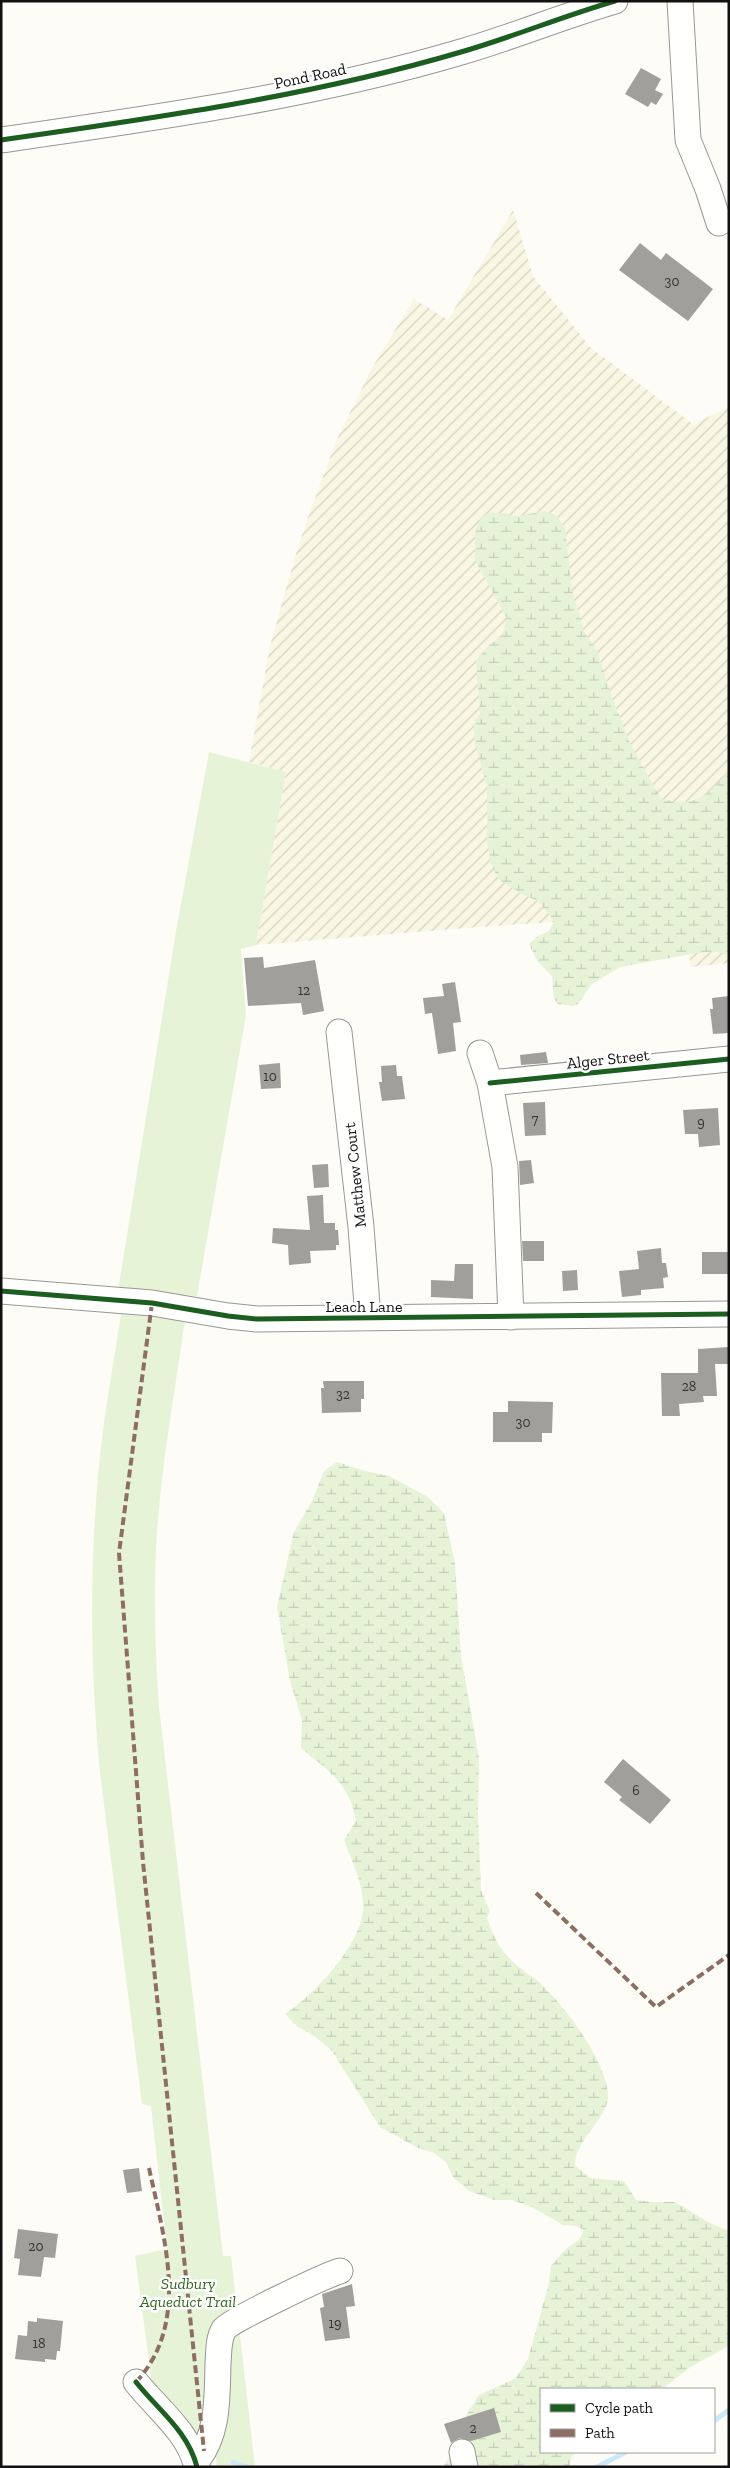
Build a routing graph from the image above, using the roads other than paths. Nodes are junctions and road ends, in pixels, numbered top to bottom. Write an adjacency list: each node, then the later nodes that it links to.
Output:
1 (615, 1): 3 (street, Pond Road)
2 (680, 1): 4 (street)
3 (1, 140)
4 (719, 223)
5 (339, 1032): 12 (street, Matthew Court)
6 (480, 1053): 8 (street)
7 (729, 1059): 8 (street, Alger Street)
8 (490, 1083): 11 (street)
9 (1, 1291): 12 (street, Leach Lane)
10 (729, 1314): 11 (street, Leach Lane)
11 (511, 1317): 12 (street, Leach Lane)
12 (368, 1318)
13 (340, 2271): 15 (street)
14 (136, 2382): 15 (street)
15 (196, 2464)

